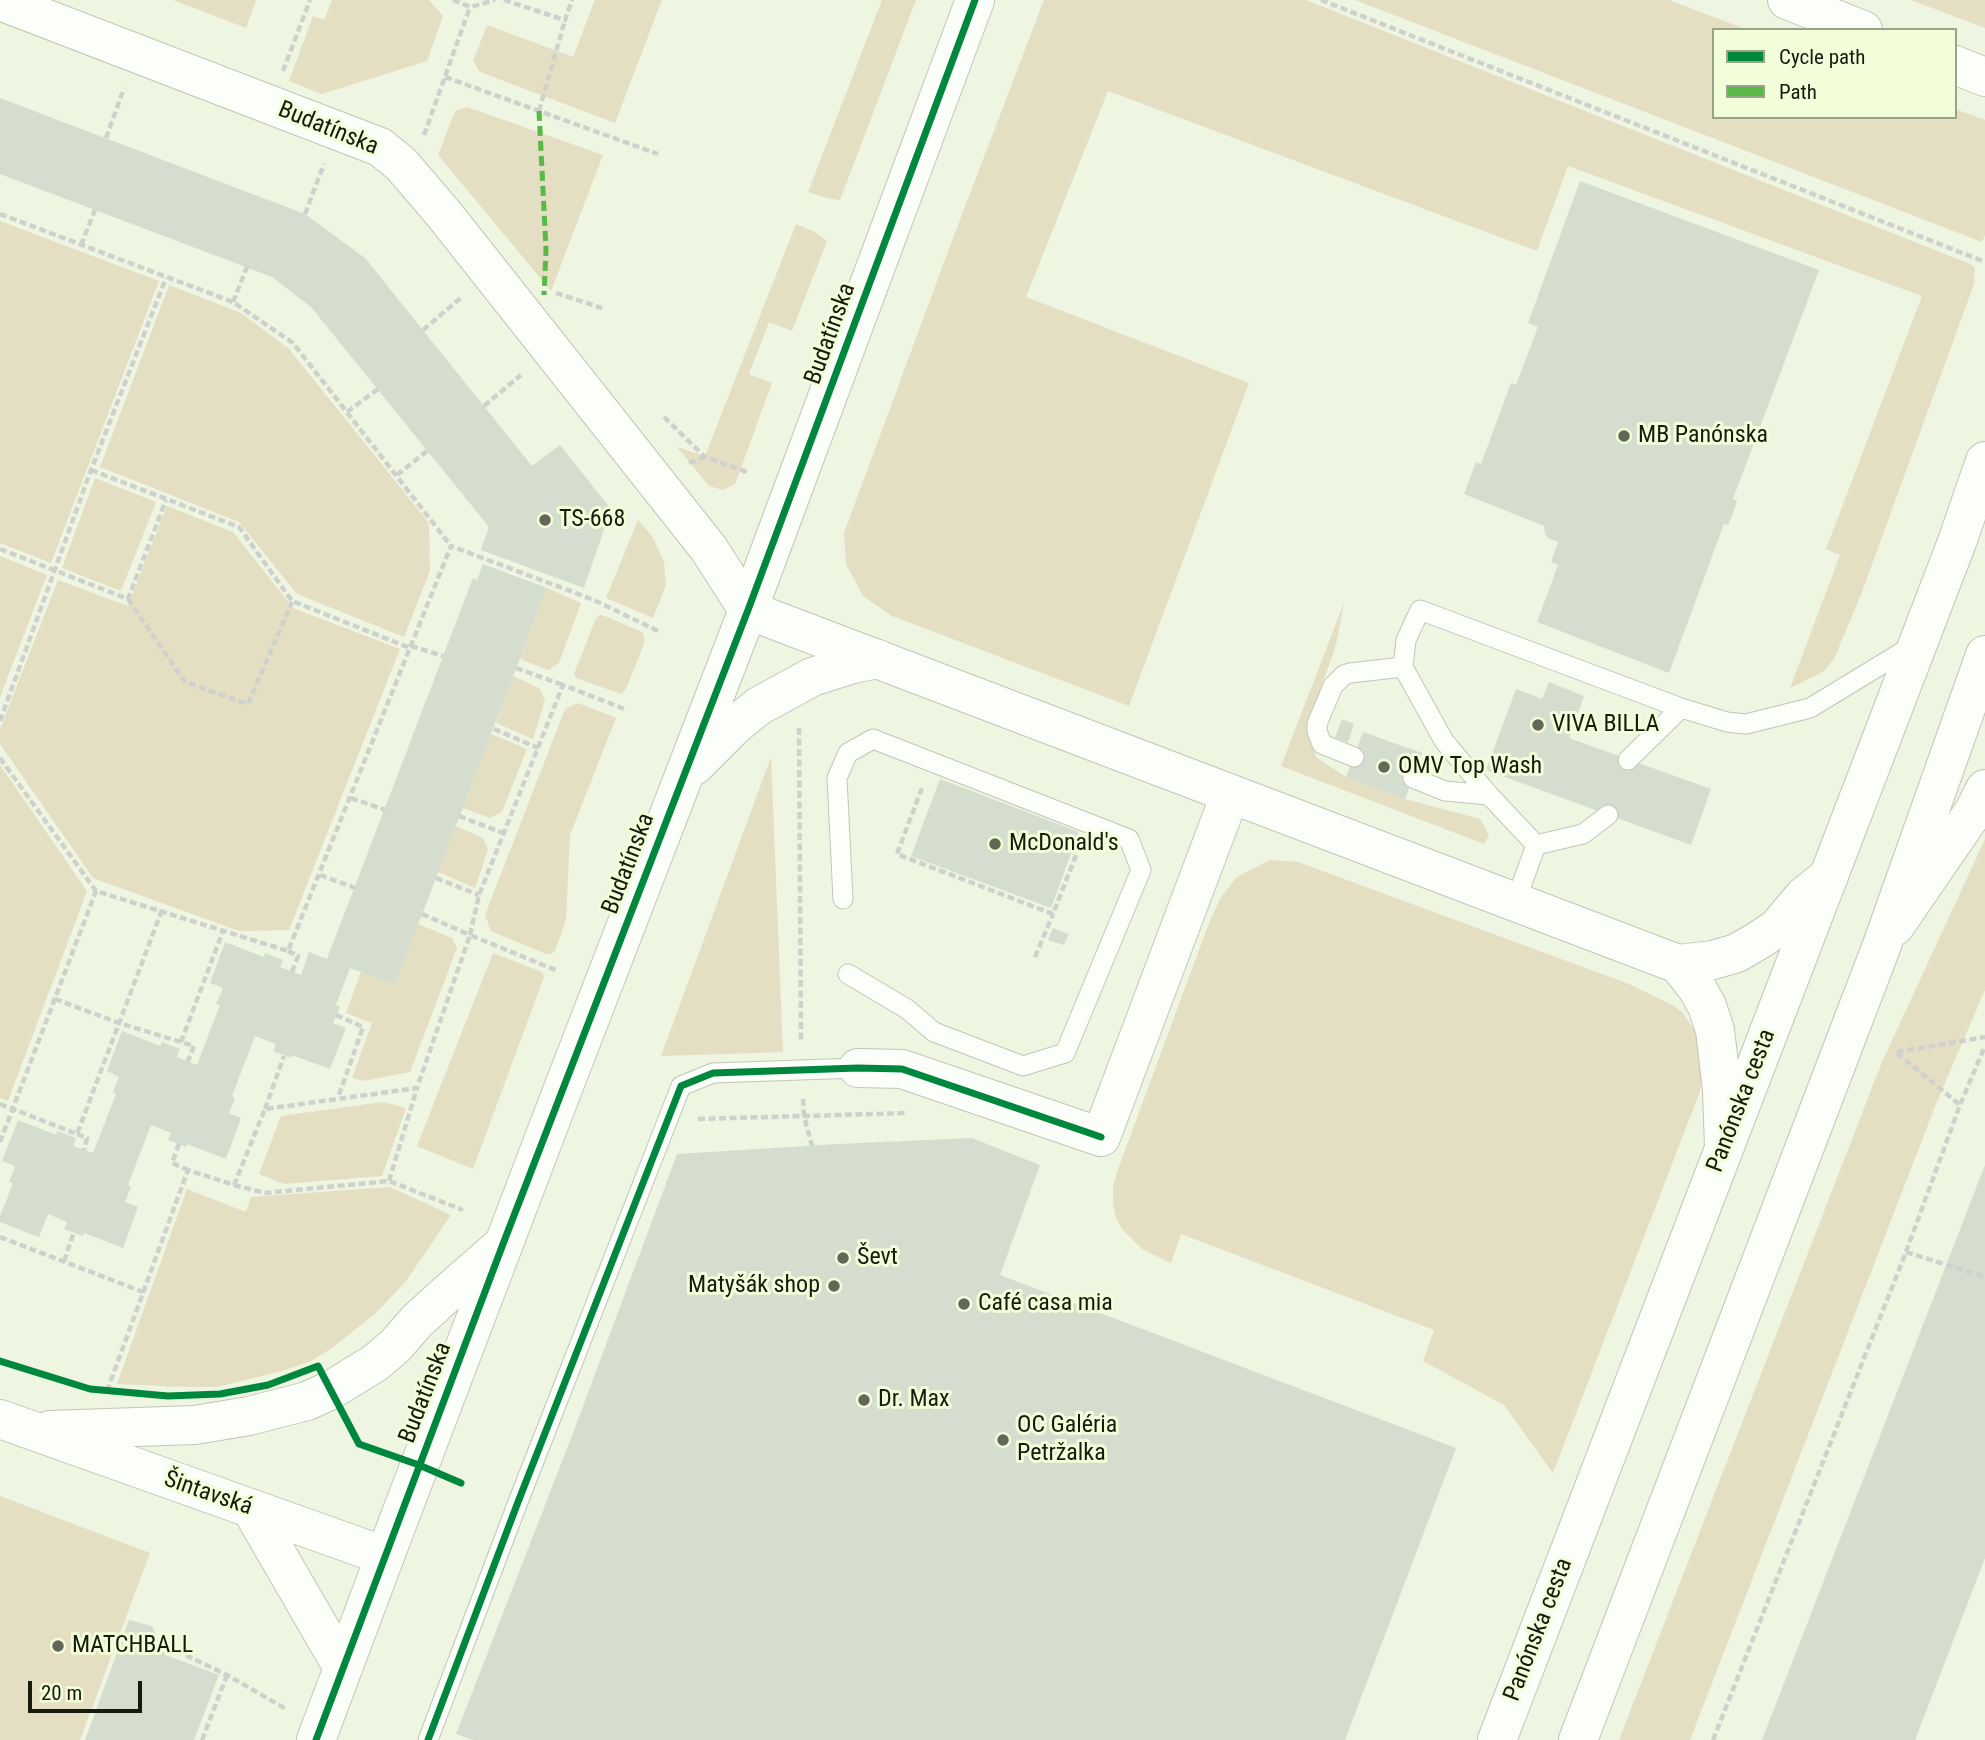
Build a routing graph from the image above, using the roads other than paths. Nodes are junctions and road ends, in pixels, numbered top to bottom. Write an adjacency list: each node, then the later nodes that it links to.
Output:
1 (975, 0): 8 (street, Budatínska)
2 (1787, 0): 4 (street)
3 (0, 1): 8 (street, Budatínska)
4 (1858, 28)
5 (1957, 66): 6 (street)
6 (1985, 77)
7 (1985, 461): 9 (street, Panónska cesta)
8 (748, 610): 11 (street); 16 (street, Budatínska)
9 (1918, 642): 13 (lane); 23 (street, Panónska cesta)
10 (1985, 655): 26 (street)
11 (878, 659): 16 (street); 19 (street)
12 (1403, 667): 13 (lane); 14 (lane); 20 (lane)
13 (1681, 708): 15 (lane)
14 (1354, 757)
15 (1628, 760)
16 (684, 778): 31 (street, Budatínska)
17 (1413, 778): 20 (lane)
18 (1985, 789): 26 (street)
19 (1230, 795): 25 (street); 29 (street)
20 (1489, 795): 22 (lane)
21 (1608, 815): 22 (lane)
22 (1536, 845): 25 (lane)
23 (1829, 876): 27 (street); 30 (street, Panónska cesta)
24 (843, 899): 28 (lane)
25 (1515, 903): 27 (street)
26 (1882, 946): 40 (street)
27 (1678, 964): 30 (street)
28 (848, 974)
29 (858, 1068): 38 (lane)
30 (1724, 1146): 39 (street, Panónska cesta)
31 (503, 1244): 32 (street, Budatínska); 35 (street, Budatínska)
32 (338, 1404): 33 (street, Šintavská)
33 (15, 1425): 34 (street, Šintavská)
34 (251, 1509): 35 (street, Šintavská); 36 (street)
35 (385, 1556): 36 (street, Budatínska)
36 (343, 1668): 37 (street, Budatínska)
37 (316, 1740)
38 (428, 1740)
39 (1497, 1740)
40 (1578, 1740)

